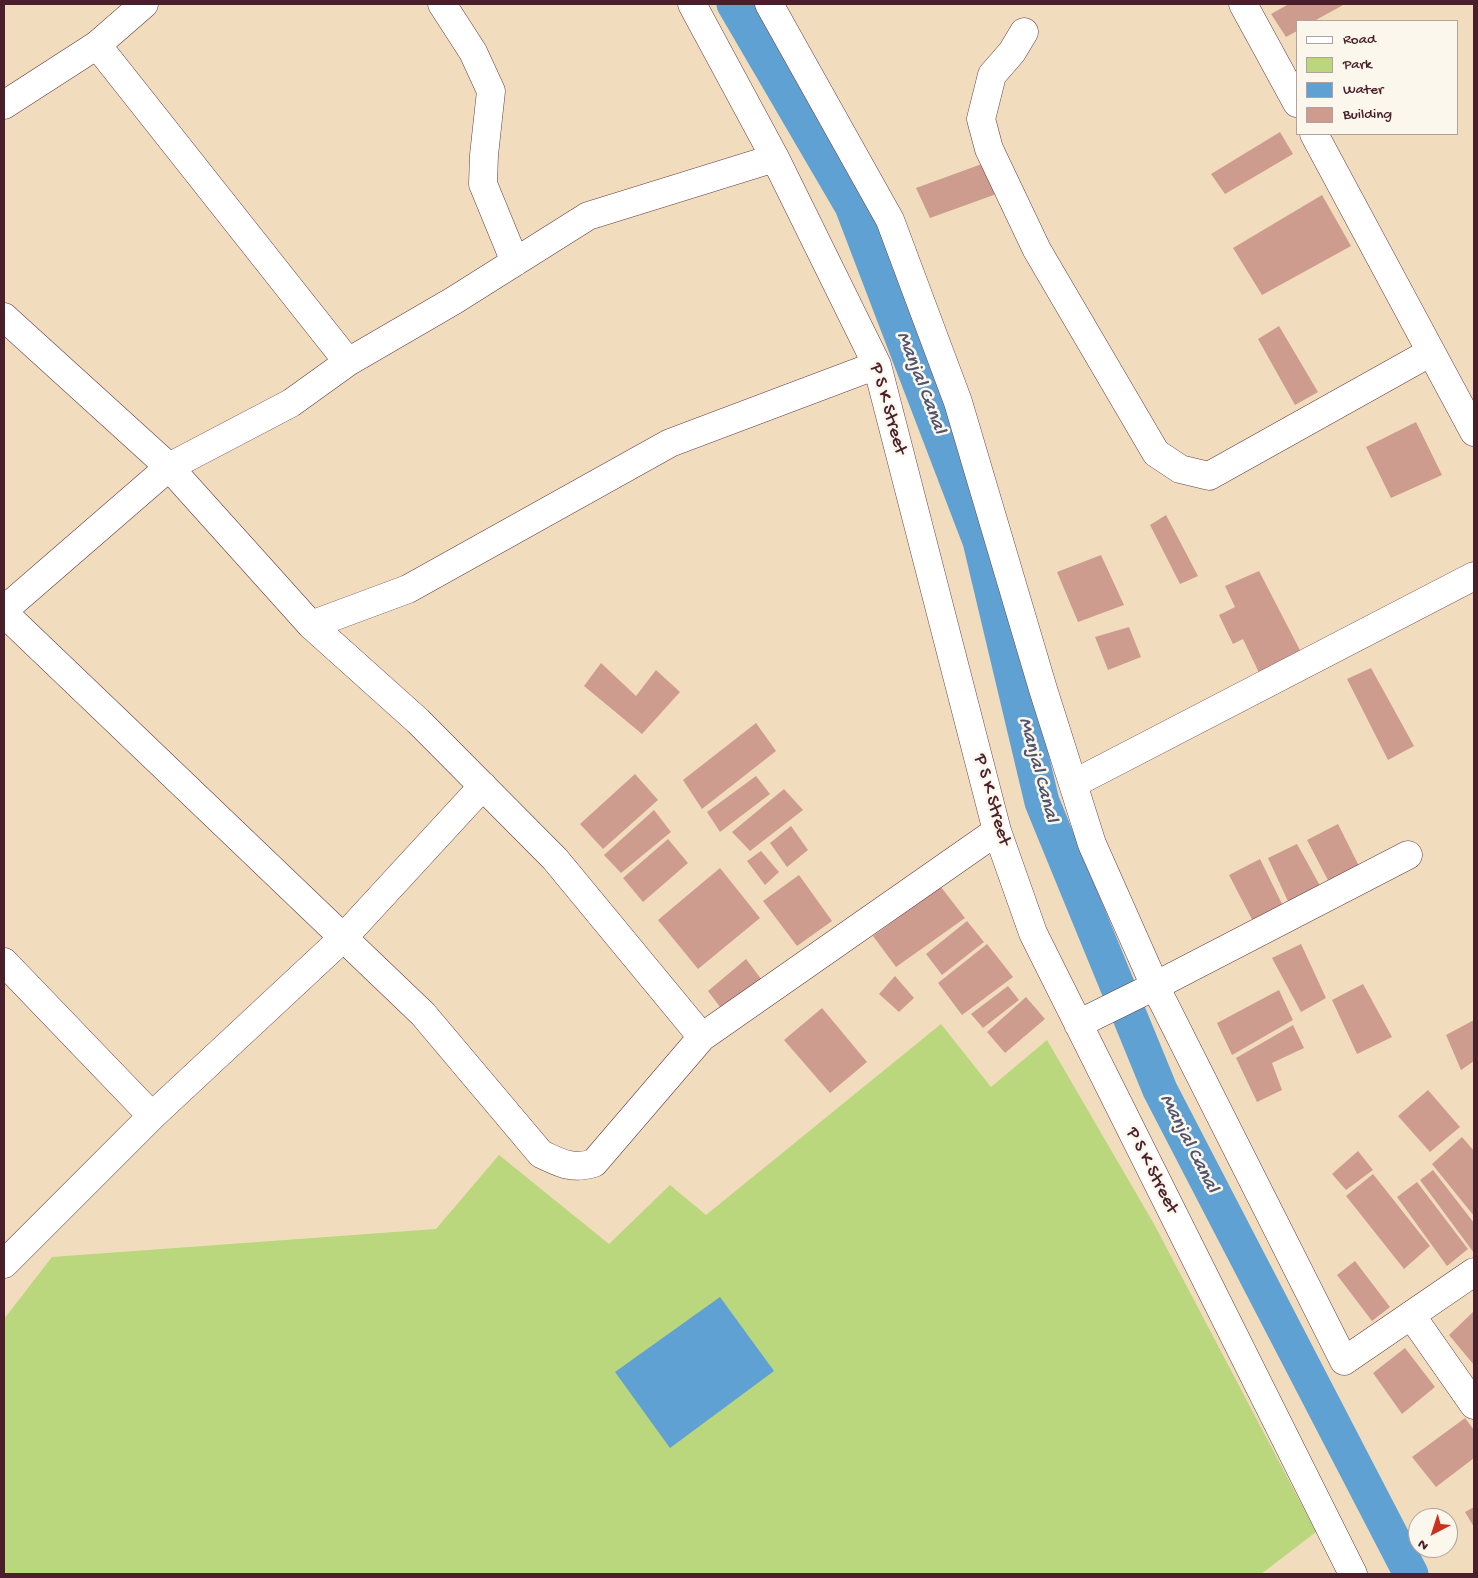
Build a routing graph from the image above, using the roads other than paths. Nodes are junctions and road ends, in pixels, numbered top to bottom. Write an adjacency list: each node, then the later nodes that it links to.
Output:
1 (144, 4): 7 (street)
2 (442, 4): 12 (street)
3 (692, 4): 11 (street, P S K Street)
4 (769, 4): 22 (street)
5 (1243, 4): 8 (street)
6 (1024, 32): 14 (street)
7 (97, 45): 9 (street); 15 (street)
8 (1296, 100)
9 (4, 105)
10 (1315, 135): 14 (street)
11 (775, 158): 12 (street); 16 (street, P S K Street)
12 (515, 262): 15 (street)
13 (4, 317): 18 (street)
14 (1431, 352): 17 (street)
15 (348, 362): 18 (street)
16 (877, 365): 21 (street); 24 (street, P S K Street)
17 (1474, 432)
18 (169, 467): 20 (street); 21 (street)
19 (1474, 576): 22 (street)
20 (4, 612): 26 (street)
21 (311, 625): 23 (street)
22 (1073, 784): 28 (street)
23 (483, 786): 26 (street); 30 (street)
24 (998, 831): 29 (street, P S K Street); 30 (street)
25 (1408, 855): 28 (street)
26 (343, 938): 30 (street); 31 (street)
27 (4, 962): 31 (street)
28 (1154, 986): 29 (street); 34 (street)
29 (1079, 1024): 36 (street, P S K Street)
30 (702, 1037)
31 (152, 1116): 32 (street)
32 (4, 1264)
33 (1474, 1272): 34 (street)
34 (1411, 1315): 35 (street)
35 (1474, 1405)
36 (1353, 1574)

